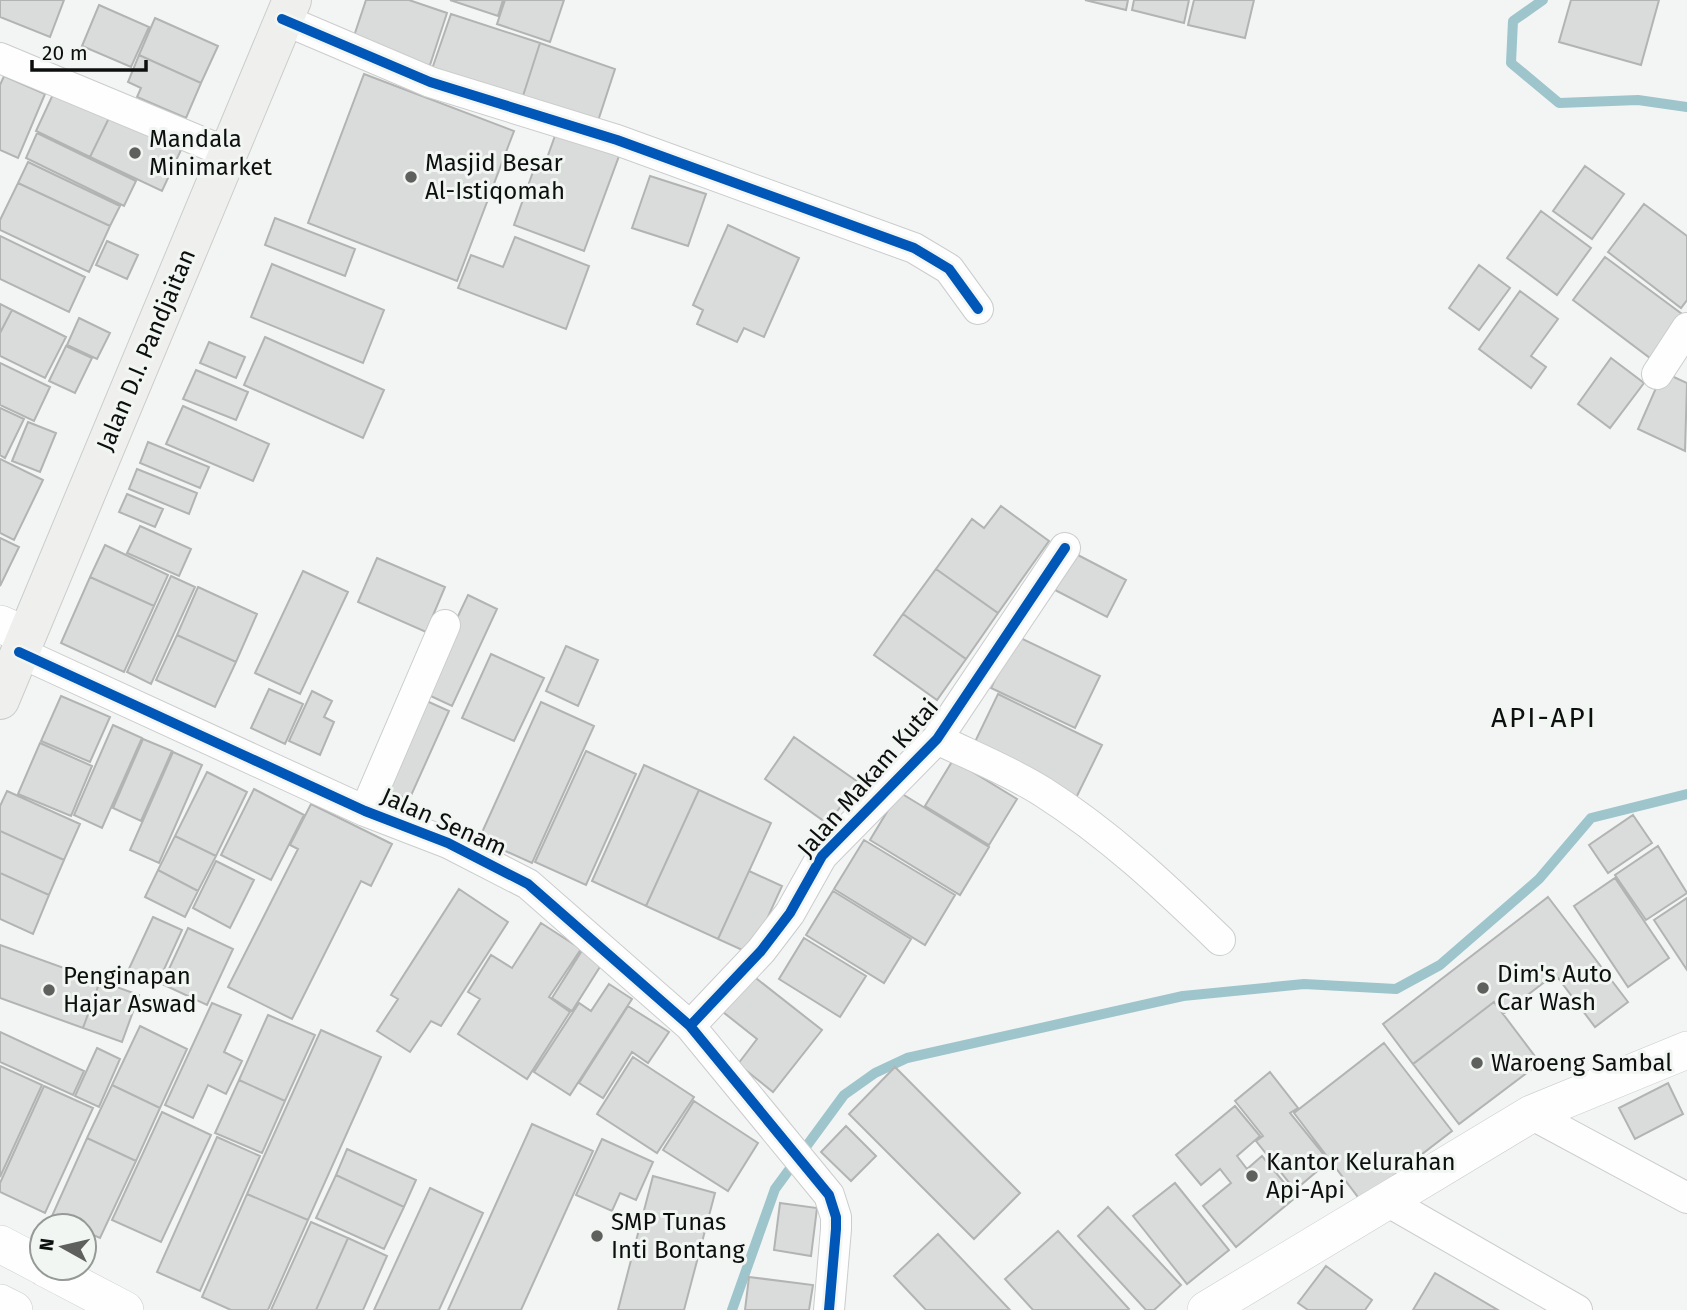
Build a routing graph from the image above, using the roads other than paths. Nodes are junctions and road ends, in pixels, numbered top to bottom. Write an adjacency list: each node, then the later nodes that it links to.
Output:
1 (287, 10): 3 (main road, Jalan D.I. Pandjaitan); 4 (street)
2 (0, 58): 3 (street)
3 (228, 153): 9 (main road, Jalan D.I. Pandjaitan)
4 (978, 309)
5 (1687, 328): 6 (street)
6 (1657, 374)
7 (1065, 548): 11 (street, Jalan Makam Kutai)
8 (445, 625): 12 (street)
9 (15, 637): 10 (main road, Jalan D.I. Pandjaitan); 12 (street, Jalan Senam)
10 (0, 700)
11 (937, 739): 13 (street); 14 (street, Jalan Makam Kutai)
12 (365, 811): 14 (street, Jalan Senam)
13 (1220, 940)
14 (690, 1027): 25 (street, Jalan Senam)
15 (1687, 1050): 16 (street)
16 (1531, 1114): 17 (street); 18 (street)
17 (1687, 1198)
18 (1387, 1201): 26 (street); 27 (street)
19 (0, 1244): 20 (street)
20 (28, 1259)
21 (72, 1282): 24 (street)
22 (0, 1303): 23 (street)
23 (14, 1310)
24 (125, 1310)
25 (829, 1310)
26 (1206, 1310)
27 (1577, 1310)

